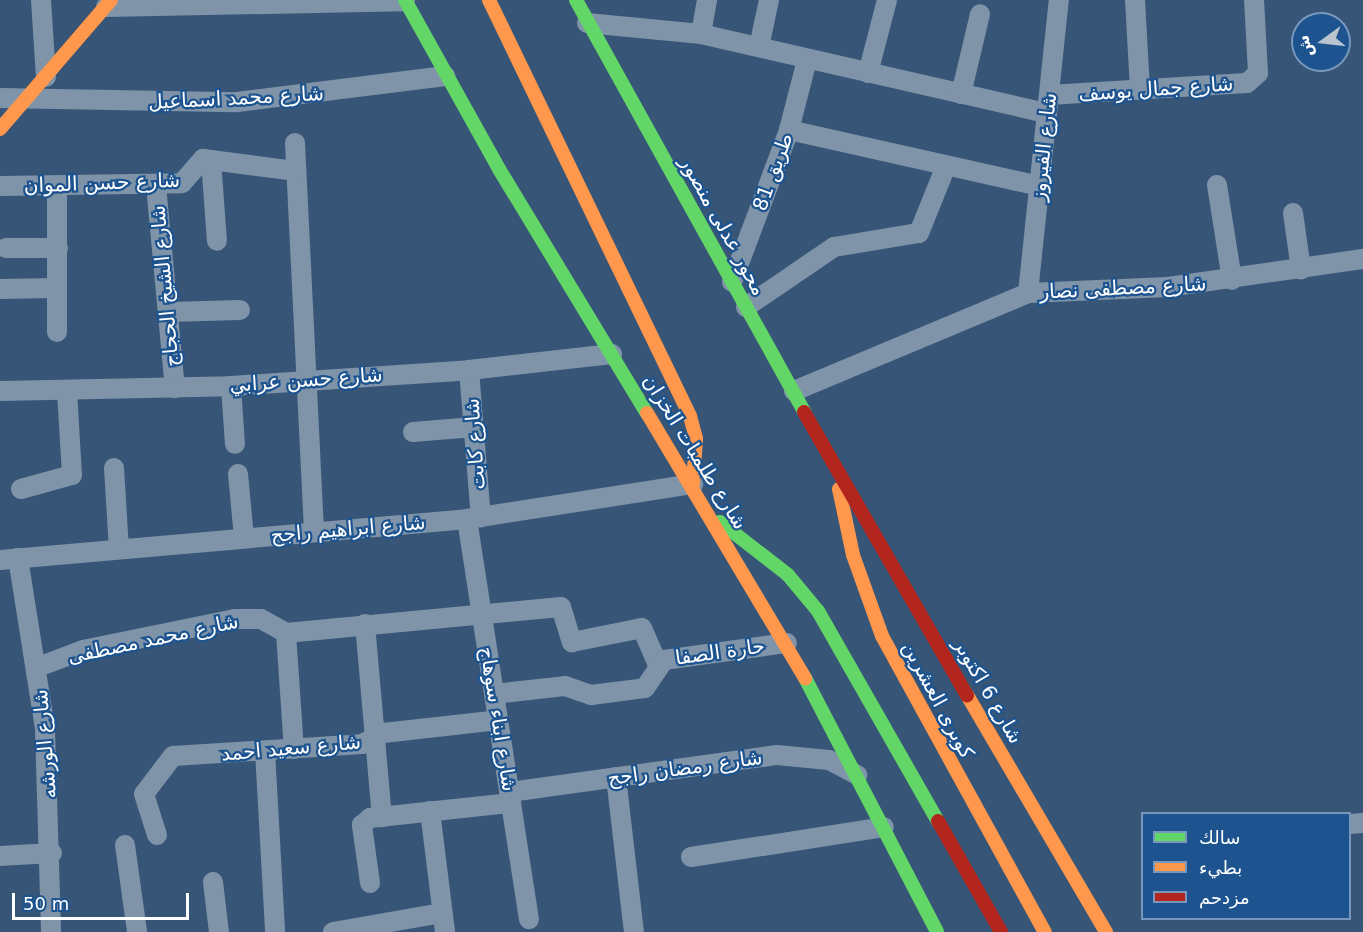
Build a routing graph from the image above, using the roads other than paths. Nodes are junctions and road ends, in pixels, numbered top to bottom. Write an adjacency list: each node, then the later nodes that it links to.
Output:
1 (41, 0): 18 (street)
2 (405, 0): 11 (street); 19 (main road, شارع طلمبات الخزان)
3 (489, 0): 65 (main road)
4 (576, 0): 13 (main road, محور عدلى منصور)
5 (707, 0): 14 (street)
6 (769, 0): 15 (street)
7 (887, 0): 17 (street)
8 (1059, 0): 24 (street, شارع الفيروز)
9 (1135, 0): 20 (street)
10 (1254, 0): 20 (street, شارع جمال يوسف)
11 (108, 4): 18 (main road)
12 (980, 14): 21 (street)
13 (586, 23): 14 (street, شارع جمال يوسف); 43 (main road, محور عدلى منصور)
14 (700, 34): 15 (street, شارع جمال يوسف)
15 (759, 47): 16 (street, شارع جمال يوسف)
16 (807, 60): 17 (street, شارع جمال يوسف); 26 (street, طريق 81)
17 (868, 73): 21 (street, شارع جمال يوسف)
18 (46, 76): 23 (main road)
19 (445, 76): 23 (street, شارع محمد اسماعيل); 51 (main road, شارع طلمبات الخزان)
20 (1140, 90): 24 (street, شارع جمال يوسف)
21 (962, 94): 24 (street, شارع جمال يوسف)
22 (0, 98): 23 (street, شارع محمد اسماعيل)
23 (26, 99): 25 (main road)
24 (1048, 104): 35 (street, شارع الفيروز)
25 (0, 129)
26 (789, 130): 29 (street); 43 (street, طريق 81)
27 (295, 143): 30 (street)
28 (211, 160): 30 (street); 31 (street, شارع حسن الموان); 37 (street)
29 (946, 166): 35 (street); 47 (street)
30 (296, 171): 53 (street)
31 (156, 185): 34 (street, شارع حسن الموان); 49 (street, شارع الشيخ الحجاج)
32 (1217, 185): 42 (street)
33 (0, 186): 34 (street, شارع حسن الموان)
34 (57, 186): 38 (street)
35 (1040, 186): 46 (street, شارع الفيروز)
36 (1293, 213): 41 (street)
37 (217, 241)
38 (58, 248): 39 (street); 44 (street)
39 (6, 249)
40 (1363, 259): 41 (street, شارع مصطفى نصار)
41 (1301, 269): 42 (street, شارع مصطفى نصار)
42 (1232, 280): 46 (street, شارع مصطفى نصار)
43 (732, 282): 47 (main road, محور عدلى منصور)
44 (57, 288): 45 (street); 50 (street)
45 (0, 289)
46 (1028, 293): 58 (street, شارع مصطفى نصار)
47 (746, 307): 58 (main road, محور عدلى منصور)
48 (240, 310): 49 (street)
49 (168, 312): 55 (street, شارع الشيخ الحجاج)
50 (57, 332)
51 (612, 354): 52 (street, شارع حسن عرابي); 65 (main road, شارع طلمبات الخزان)
52 (469, 370): 53 (street, شارع حسن عرابي); 59 (street, شارع كابت)
53 (302, 381): 54 (street, شارع حسن عرابي); 69 (street)
54 (231, 386): 55 (street, شارع حسن عرابي); 61 (street)
55 (175, 388): 56 (street, شارع حسن عرابي)
56 (67, 390): 57 (street, شارع حسن عرابي); 66 (street)
57 (0, 391)
58 (794, 391): 63 (main road, محور عدلى منصور)
59 (474, 427): 60 (street); 68 (street, شارع كابت)
60 (413, 432)
61 (235, 444)
62 (114, 468): 71 (street)
63 (836, 470): 108 (main road, كوبرى العشرين); 109 (main road, شارع 6 اكتوبر)
64 (238, 474): 70 (street)
65 (693, 484): 67 (main road, شارع طلمبات الخزان); 68 (street, شارع ابراهيم راجح)
66 (21, 489)
67 (714, 518): 76 (main road, شارع طلمبات الخزان); 107 (main road)
68 (474, 519): 69 (street, شارع ابراهيم راجح); 73 (street, شارع ابناء سوهاج)
69 (314, 532): 70 (street, شارع ابراهيم راجح)
70 (244, 537): 71 (street, شارع ابراهيم راجح)
71 (119, 549): 72 (street, شارع ابراهيم راجح)
72 (9, 559): 78 (street, شارع الورشه)
73 (482, 612): 74 (street); 77 (street); 79 (street, شارع ابناء سوهاج)
74 (365, 624): 75 (street); 81 (street)
75 (286, 633): 78 (street, شارع محمد مصطفى); 82 (street)
76 (787, 643): 77 (street, حارة الصفا); 84 (main road, شارع طلمبات الخزان)
77 (658, 665): 79 (street, حارة الصفا)
78 (38, 668): 92 (street, شارع الورشه)
79 (494, 694): 80 (street, شارع ابناء سوهاج)
80 (498, 720): 81 (street, شارع سعيد احمد); 86 (street, شارع ابناء سوهاج)
81 (375, 738): 82 (street, شارع سعيد احمد); 88 (street)
82 (294, 749): 83 (street, شارع سعيد احمد)
83 (265, 751): 90 (street, شارع سعيد احمد); 103 (street)
84 (857, 775): 85 (street, شارع رمضان راجح); 89 (main road, شارع طلمبات الخزان)
85 (616, 777): 86 (street, شارع رمضان راجح); 105 (street)
86 (510, 798): 87 (street, شارع رمضان راجح); 97 (street, شارع ابناء سوهاج)
87 (430, 811): 88 (street, شارع رمضان راجح); 98 (street)
88 (382, 817): 96 (street)
89 (884, 827): 94 (street); 106 (main road, شارع طلمبات الخزان)
90 (157, 835)
91 (125, 845): 101 (street)
92 (52, 853): 93 (street); 100 (street, شارع الورشه)
93 (0, 856)
94 (691, 857)
95 (213, 882): 102 (street)
96 (370, 883)
97 (529, 919)
98 (444, 922): 99 (street)
99 (374, 928): 104 (street)
100 (51, 932)
101 (137, 932)
102 (219, 932)
103 (275, 932)
104 (333, 932)
105 (634, 932)
106 (937, 932)
107 (1001, 932)
108 (1046, 932)
109 (1106, 932)

